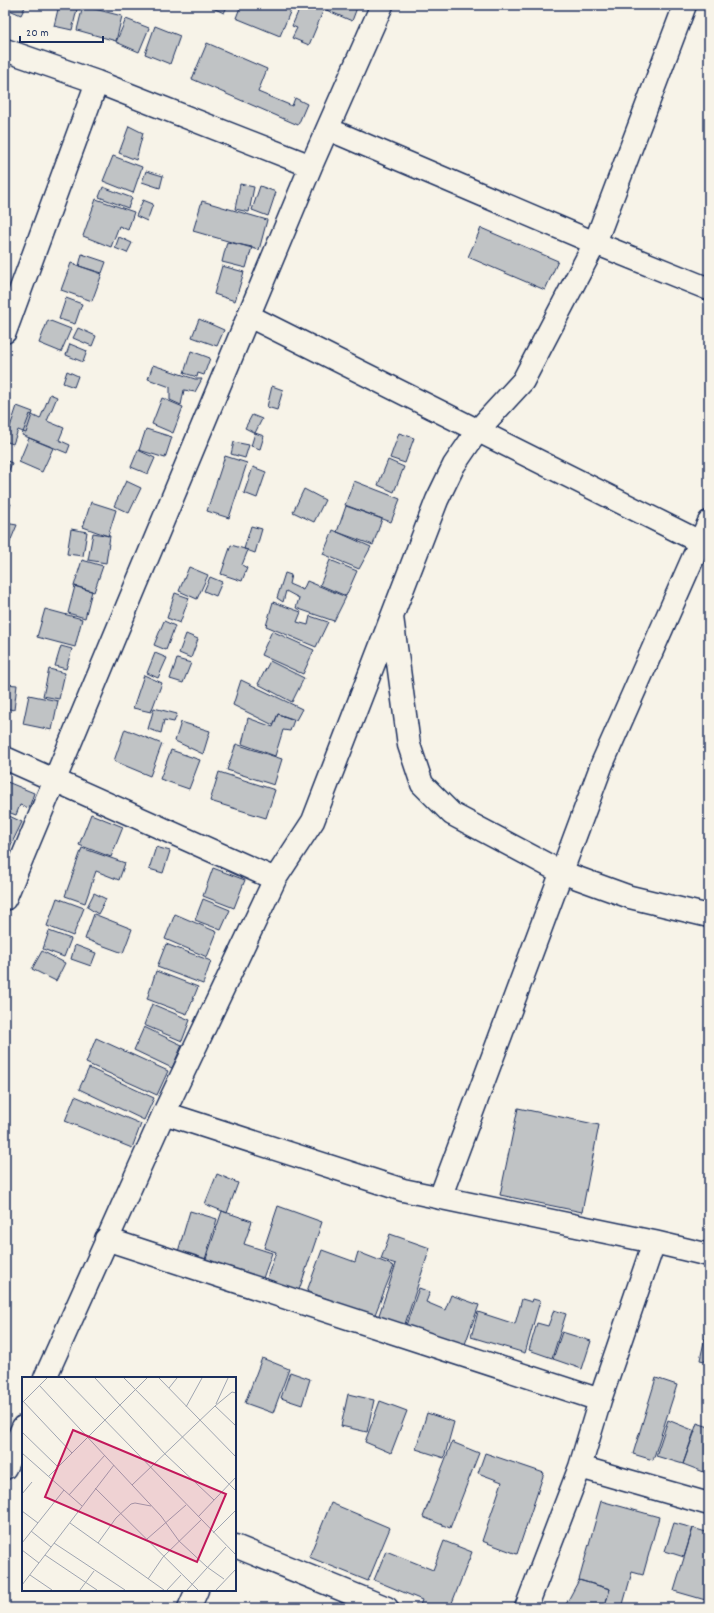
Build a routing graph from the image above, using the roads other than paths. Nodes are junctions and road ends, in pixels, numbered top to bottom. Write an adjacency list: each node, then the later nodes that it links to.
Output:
1 (382, 5): 5 (street)
2 (685, 5): 7 (street)
3 (5, 50): 4 (street)
4 (96, 82): 6 (street); 10 (street)
5 (328, 129): 6 (street); 7 (street)
6 (311, 166): 9 (street)
7 (595, 243): 8 (street); 11 (street)
8 (709, 289)
9 (249, 316): 11 (street); 16 (street)
10 (5, 332)
11 (478, 430): 13 (street); 14 (street)
12 (709, 522): 13 (street)
13 (700, 542): 17 (street)
14 (392, 615): 17 (street); 18 (street)
15 (5, 758): 16 (street)
16 (55, 781): 18 (street); 19 (street)
17 (562, 872): 20 (street); 22 (street)
18 (275, 879): 21 (street)
19 (5, 900)
20 (709, 916)
21 (164, 1113): 22 (street); 23 (street)
22 (440, 1198): 24 (street)
23 (106, 1239): 26 (street); 27 (street)
24 (654, 1242): 25 (street); 27 (street)
25 (709, 1255)
26 (45, 1377)
27 (600, 1400): 30 (street)
28 (22, 1430): 29 (street)
29 (11, 1462)
30 (580, 1467): 31 (street); 36 (street)
31 (709, 1504)
32 (236, 1546): 35 (street)
33 (196, 1591): 34 (street)
34 (188, 1608)
35 (387, 1608)
36 (526, 1608)

